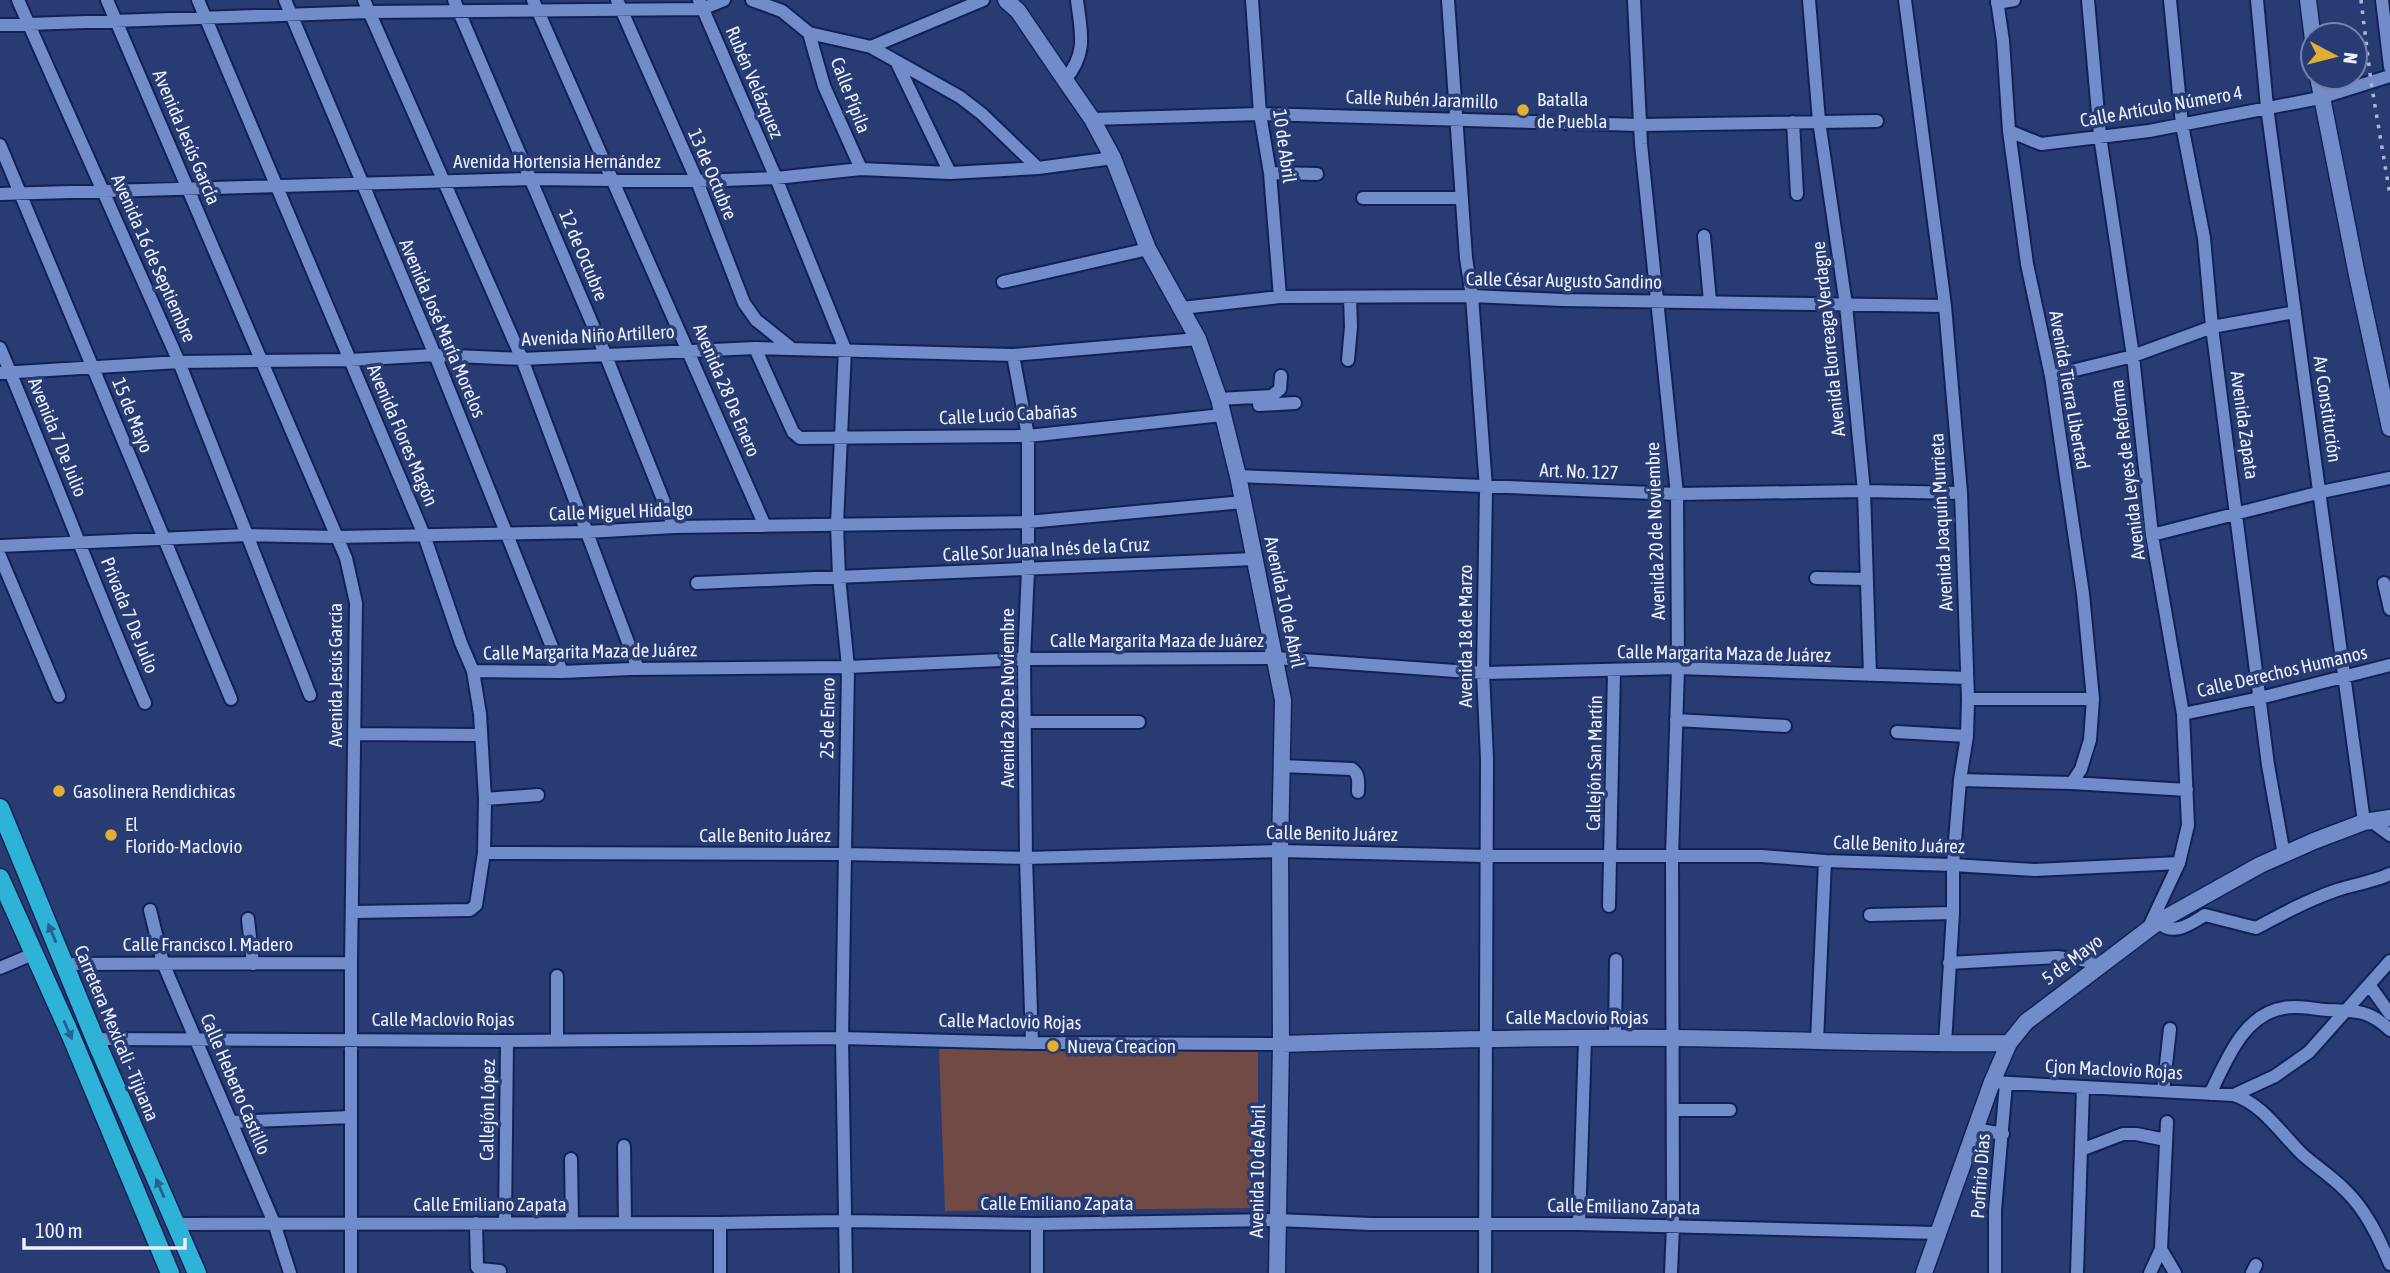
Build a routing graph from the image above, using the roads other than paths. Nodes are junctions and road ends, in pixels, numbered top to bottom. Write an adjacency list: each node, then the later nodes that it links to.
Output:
1 (18, 0): 31 (street, Avenida 16 de Septiembre)
2 (107, 0): 29 (street, Avenida Jesús García)
3 (198, 0): 28 (street, Avenida Flores Magón)
4 (285, 0): 27 (street, Avenida José María Morelos)
5 (724, 0): 23 (street)
6 (752, 0): 33 (street)
7 (983, 0): 34 (street)
8 (1006, 0): 38 (street, Avenida 10 de Abril)
9 (1077, 0): 38 (street)
10 (1252, 0): 42 (street, 10 de Abril)
11 (1448, 0): 43 (street, Avenida 18 de Marzo)
12 (1634, 0): 48 (street, Avenida 20 de Noviembre)
13 (1809, 0): 45 (street, Avenida Elorreaga Verdagne)
14 (1905, 0): 82 (street, Avenida Joaquín Murrieta)
15 (2014, 0): 21 (street)
16 (2088, 0): 51 (street, Avenida Leyes de Reforma)
17 (2170, 0): 49 (street, Avenida Zapata)
18 (2257, 0): 41 (street, Av Constitución)
19 (2308, 0): 30 (street)
20 (2382, 0): 36 (street)
21 (1997, 1): 50 (street, Avenida Tierra Libertad)
22 (619, 5): 23 (street); 26 (street); 63 (street, 13 de Octubre)
23 (701, 5): 60 (street, Rubén Velázquez)
24 (367, 6): 25 (street); 27 (street); 62 (street)
25 (456, 6): 26 (street); 61 (street, 12 de Octubre)
26 (536, 6): 59 (street, Avenida 28 De Enero)
27 (290, 14): 28 (street); 64 (street, Avenida José María Morelos)
28 (205, 16): 29 (street); 65 (street, Avenida Flores Magón)
29 (116, 20): 31 (street); 66 (street, Avenida Jesús García)
30 (2311, 21)
31 (27, 22): 32 (street); 67 (street, Avenida 16 de Septiembre)
32 (0, 25)
33 (809, 33): 34 (street); 55 (street, Calle Pípila)
34 (871, 47): 35 (street)
35 (896, 61): 54 (street); 56 (street)
36 (2390, 66)
37 (2390, 76): 40 (street, Calle Artículo Número 4)
38 (1065, 80): 44 (street, Avenida 10 de Abril)
39 (2319, 91): 40 (street)
40 (2320, 98): 41 (street, Calle Artículo Número 4); 107 (street)
41 (2267, 107): 49 (street, Calle Artículo Número 4); 84 (street, Av Constitución)
42 (1260, 114): 43 (street, Calle Rubén Jaramillo); 44 (street, Calle Rubén Jaramillo); 57 (street, 10 de Abril)
43 (1458, 118): 48 (street, Calle Rubén Jaramillo); 72 (street, Avenida 18 de Marzo)
44 (1092, 119): 53 (street, Avenida 10 de Abril)
45 (1819, 121): 46 (street, Calle Rubén Jaramillo); 47 (street, Calle Rubén Jaramillo); 81 (street, Avenida Elorreaga Verdagne)
46 (1877, 121)
47 (1793, 122): 48 (street, Calle Rubén Jaramillo); 70 (street)
48 (1640, 125): 80 (street, Avenida 20 de Noviembre)
49 (2182, 125): 51 (street, Calle Artículo Número 4); 85 (street, Avenida Zapata)
50 (2009, 131): 51 (street, Calle Artículo Número 4); 104 (street, Avenida Tierra Libertad)
51 (2100, 136): 95 (street, Avenida Leyes de Reforma)
52 (0, 145): 68 (street, 15 de Mayo)
53 (1113, 159): 54 (street, Avenida Hortensia Hernández); 74 (street, Avenida 10 de Abril)
54 (1038, 168): 56 (street, Avenida Hortensia Hernández)
55 (861, 169): 56 (street, Avenida Hortensia Hernández); 60 (street, Avenida Hortensia Hernández)
56 (950, 173)
57 (1270, 173): 58 (street); 78 (street, 10 de Abril)
58 (1317, 174)
59 (611, 178): 61 (street, Avenida Hortensia Hernández); 63 (street, Avenida Hortensia Hernández); 90 (street, Avenida 28 De Enero)
60 (776, 178): 63 (street, Avenida Hortensia Hernández); 91 (street, 25 de Enero)
61 (530, 179): 62 (street, Avenida Hortensia Hernández); 94 (street, 12 de Octubre)
62 (446, 181): 64 (street, Avenida Hortensia Hernández); 96 (street)
63 (698, 181): 89 (street, 13 de Octubre)
64 (362, 185): 65 (street, Avenida Hortensia Hernández); 92 (street, Avenida José María Morelos)
65 (278, 187): 66 (street, Avenida Hortensia Hernández); 98 (street, Avenida Flores Magón)
66 (188, 188): 67 (street, Avenida Hortensia Hernández); 97 (street, Avenida Jesús García)
67 (102, 190): 68 (street, Avenida Hortensia Hernández); 100 (street, Avenida 16 de Septiembre)
68 (20, 193): 69 (street, Avenida Hortensia Hernández); 101 (street, 15 de Mayo)
69 (0, 194)
70 (1797, 194)
71 (1363, 198): 72 (street)
72 (1461, 198): 76 (street, Avenida 18 de Marzo)
73 (1704, 236): 79 (street)
74 (1148, 249): 75 (street); 83 (street, Avenida 10 de Abril)
75 (1003, 282)
76 (1472, 296): 77 (street, Calle César Augusto Sandino); 80 (street, Calle César Augusto Sandino); 112 (street, Avenida 18 de Marzo)
77 (1350, 297): 78 (street, Calle César Augusto Sandino); 99 (street)
78 (1280, 298): 83 (street, Calle César Augusto Sandino)
79 (1710, 301): 80 (street, Calle César Augusto Sandino); 81 (street, Calle César Augusto Sandino)
80 (1658, 302): 116 (street, Avenida 20 de Noviembre)
81 (1846, 305): 82 (street, Calle César Augusto Sandino); 113 (street, Avenida Elorreaga Verdagne)
82 (1945, 306): 115 (street, Avenida Joaquín Murrieta)
83 (1182, 308): 86 (street, Avenida 10 de Abril)
84 (2295, 312): 85 (street); 114 (street, Av Constitución)
85 (2212, 327): 95 (street); 118 (street, Avenida Zapata)
86 (1198, 339): 93 (street, Avenida Niño Artillero); 106 (street, Avenida 10 de Abril)
87 (0, 348): 102 (street, Avenida 7 De Julio)
88 (755, 348): 89 (street, Avenida Niño Artillero); 90 (street, Avenida Niño Artillero); 109 (street, Calle Lucio Cabañas)
89 (792, 348): 91 (street, Avenida Niño Artillero)
90 (689, 349): 94 (street, Avenida Niño Artillero); 121 (street, Avenida 28 De Enero)
91 (845, 349): 93 (street, Avenida Niño Artillero); 109 (street, 25 de Enero)
92 (435, 355): 96 (street, Avenida Niño Artillero); 98 (street, Avenida Niño Artillero); 124 (street, Avenida José María Morelos)
93 (1013, 355): 108 (street, Avenida 28 De Noviembre)
94 (606, 356): 96 (street, Avenida Niño Artillero); 122 (street, 12 de Octubre)
95 (2133, 356): 104 (street); 127 (street, Avenida Leyes de Reforma)
96 (522, 359): 123 (street)
97 (260, 360): 98 (street, Avenida Niño Artillero); 100 (street, Avenida Niño Artillero); 128 (street, Avenida Jesús García)
98 (351, 360): 126 (street, Avenida Flores Magón)
99 (1349, 360)
100 (179, 362): 101 (street, Avenida Niño Artillero); 125 (street, Avenida 16 de Septiembre)
101 (93, 368): 102 (street, Avenida Niño Artillero); 129 (street, 15 de Mayo)
102 (5, 373): 130 (street, Avenida 7 De Julio)
103 (1282, 376): 106 (street)
104 (2051, 376): 159 (street, Avenida Tierra Libertad)
105 (1295, 403): 106 (street)
106 (1220, 407): 108 (street, Calle Lucio Cabañas); 110 (street, Avenida 10 de Abril)
107 (2390, 428)
108 (1028, 436): 109 (street, Calle Lucio Cabañas); 119 (street, Avenida 28 De Noviembre)
109 (841, 439): 120 (street, 25 de Enero)
110 (1238, 476): 112 (street, Art. No. 127); 117 (street, Avenida 10 de Abril)
111 (2390, 478): 114 (street)
112 (1486, 488): 116 (street, Art. No. 127); 150 (street, Avenida 18 de Marzo)
113 (1864, 491): 115 (street, Art. No. 127); 116 (street, Art. No. 127); 137 (street, Avenida Elorreaga Verdagne)
114 (2321, 492): 118 (street); 152 (street, Av Constitución)
115 (1961, 493): 153 (street, Avenida Joaquín Murrieta)
116 (1677, 494): 145 (street, Avenida 20 de Noviembre)
117 (1243, 502): 119 (street, Calle Miguel Hidalgo); 133 (street, Avenida 10 de Abril)
118 (2237, 512): 127 (street); 156 (street, Avenida Zapata)
119 (1028, 522): 120 (street, Calle Miguel Hidalgo); 134 (street, Avenida 28 De Noviembre)
120 (837, 524): 121 (street, Calle Miguel Hidalgo); 135 (street, 25 de Enero)
121 (765, 526): 122 (street, Calle Miguel Hidalgo)
122 (674, 527): 123 (street, Calle Miguel Hidalgo)
123 (587, 532): 124 (street, Calle Miguel Hidalgo); 146 (street)
124 (507, 534): 126 (street, Calle Miguel Hidalgo); 149 (street, Avenida José María Morelos)
125 (248, 535): 128 (street, Calle Miguel Hidalgo); 129 (street, Calle Miguel Hidalgo); 154 (street, Avenida 16 de Septiembre)
126 (424, 535): 128 (street, Calle Miguel Hidalgo); 147 (street, Avenida Flores Magón)
127 (2152, 535): 161 (street, Avenida Leyes de Reforma)
128 (337, 537): 167 (street, Avenida Jesús García)
129 (166, 540): 130 (street, Calle Miguel Hidalgo); 157 (street, 15 de Mayo)
130 (79, 542): 131 (street, Calle Miguel Hidalgo); 160 (street, Privada 7 De Julio)
131 (0, 546)
132 (0, 556): 155 (street)
133 (1254, 559): 134 (street, Calle Sor Juana Inés de la Cruz); 141 (street, Avenida 10 de Abril)
134 (1028, 570): 135 (street, Calle Sor Juana Inés de la Cruz); 142 (street, Avenida 28 De Noviembre)
135 (839, 578): 138 (street, Calle Sor Juana Inés de la Cruz); 144 (street, 25 de Enero)
136 (1815, 578): 137 (street)
137 (1867, 579): 151 (street, Avenida Elorreaga Verdagne)
138 (697, 583)
139 (2384, 583): 140 (street)
140 (2390, 609)
141 (1275, 658): 142 (street, Calle Margarita Maza de Juárez); 150 (street, Calle Margarita Maza de Juárez); 170 (street, Avenida 10 de Abril)
142 (1024, 659): 144 (street, Calle Margarita Maza de Juárez); 163 (street, Avenida 28 De Noviembre)
143 (2390, 665): 152 (street, Calle Derechos Humanos)
144 (848, 667): 146 (street, Calle Margarita Maza de Juárez); 183 (street, 25 de Enero)
145 (1678, 668): 148 (street, Calle Margarita Maza de Juárez); 151 (street, Calle Margarita Maza de Juárez); 162 (street, Avenida 20 de Noviembre)
146 (638, 669): 149 (street, Calle Margarita Maza de Juárez)
147 (473, 671): 149 (street, Calle Margarita Maza de Juárez); 168 (street, Avenida Flores Magón)
148 (1615, 671): 150 (street, Calle Margarita Maza de Juárez); 186 (street, Callejón San Martín)
149 (562, 672)
150 (1483, 673): 185 (street, Avenida 18 de Marzo)
151 (1870, 675): 153 (street, Calle Margarita Maza de Juárez)
152 (2344, 675): 156 (street, Calle Derechos Humanos); 179 (street, Av Constitución)
153 (1967, 678): 158 (street, Avenida Joaquín Murrieta)
154 (310, 695)
155 (59, 696)
156 (2260, 698): 161 (street, Calle Derechos Humanos); 184 (street, Avenida Zapata)
157 (231, 699)
158 (1968, 699): 159 (street); 169 (street, Avenida Joaquín Murrieta)
159 (2093, 699): 172 (street, Avenida Tierra Libertad)
160 (145, 703)
161 (2183, 714): 173 (street, Avenida Leyes de Reforma)
162 (1676, 720): 165 (street); 187 (street, Avenida 20 de Noviembre)
163 (1025, 722): 164 (street); 188 (street, Avenida 28 De Noviembre)
164 (1139, 722)
165 (1785, 726)
166 (1897, 732): 169 (street)
167 (355, 734): 168 (street); 196 (street, Avenida Jesús García)
168 (480, 735): 176 (street, Avenida Flores Magón)
169 (1967, 736): 171 (street, Avenida Joaquín Murrieta)
170 (1282, 766): 174 (street); 181 (street, Avenida 10 de Abril)
171 (1959, 780): 172 (street); 191 (street, Avenida Joaquín Murrieta)
172 (2072, 783): 173 (street)
173 (2187, 790): 190 (street, Avenida Leyes de Reforma)
174 (1358, 792)
175 (538, 795): 176 (street)
176 (485, 799): 182 (street, Avenida Flores Magón)
177 (0, 808): 208 (main road, Carretera Mexicali - Tijuana, one-way to 177)
178 (2390, 818): 179 (street, 5 de Mayo)
179 (2367, 822): 180 (street); 184 (street, 5 de Mayo)
180 (2390, 835)
181 (1280, 851): 185 (street, Calle Benito Juárez); 188 (street, Calle Benito Juárez); 230 (street, Avenida 10 de Abril)
182 (484, 853): 183 (street, Calle Benito Juárez); 196 (street, Avenida Flores Magón)
183 (843, 854): 188 (street, Calle Benito Juárez); 218 (street, 25 de Enero)
184 (2284, 855): 200 (street, 5 de Mayo)
185 (1486, 856): 186 (street, Calle Benito Juárez); 219 (street, Avenida 18 de Marzo)
186 (1612, 856): 187 (street, Calle Benito Juárez); 194 (street, Callejón San Martín)
187 (1672, 857): 189 (street, Calle Benito Juárez); 220 (street, Avenida 20 de Noviembre)
188 (1026, 858): 228 (street, Avenida 28 De Noviembre)
189 (1825, 861): 191 (street, Calle Benito Juárez); 227 (street)
190 (2179, 863): 191 (street, Calle Benito Juárez); 200 (street, Avenida Leyes de Reforma)
191 (1953, 865): 197 (street, Avenida Joaquín Murrieta)
192 (2390, 874): 200 (street)
193 (0, 878): 201 (main road)
194 (1609, 906)
195 (150, 911): 205 (street, Calle Heberto Castillo)
196 (353, 912): 206 (street, Avenida Jesús García)
197 (1953, 913): 198 (street); 207 (street, Avenida Joaquín Murrieta)
198 (1870, 915)
199 (248, 919): 209 (street)
200 (2153, 925): 204 (street, 5 de Mayo)
201 (33, 954): 210 (street); 267 (main road, one-way to 267)
202 (1616, 961): 223 (street)
203 (2390, 961): 212 (street)
204 (2103, 962): 207 (street); 229 (street, 5 de Mayo)
205 (163, 963): 208 (street, Calle Francisco I. Madero); 209 (street, Calle Francisco I. Madero); 217 (street, Calle Heberto Castillo)
206 (351, 963): 209 (street, Calle Francisco I. Madero); 224 (street, Avenida Jesús García)
207 (1949, 963): 231 (street, Avenida Joaquín Murrieta)
208 (65, 964): 221 (main road, Carretera Mexicali - Tijuana)
209 (253, 964)
210 (0, 968)
211 (557, 976): 225 (street)
212 (2370, 986): 213 (street); 214 (street)
213 (2344, 1010): 216 (street); 235 (street); 236 (street)
214 (2390, 1014)
215 (2169, 1029): 234 (street)
216 (2390, 1030)
217 (195, 1038): 221 (street, Calle Maclovio Rojas); 224 (street, Calle Maclovio Rojas); 240 (street, Calle Heberto Castillo)
218 (842, 1038): 225 (street, Calle Maclovio Rojas); 228 (street, Calle Maclovio Rojas); 249 (street, 25 de Enero)
219 (1485, 1038): 222 (street, Calle Maclovio Rojas); 230 (street, Calle Maclovio Rojas); 257 (street, Avenida 18 de Marzo)
220 (1673, 1038): 223 (street, Calle Maclovio Rojas); 227 (street, Calle Maclovio Rojas); 237 (street, Avenida 20 de Noviembre)
221 (95, 1039): 258 (main road, Carretera Mexicali - Tijuana, one-way to 221)
222 (1585, 1039): 223 (street, Calle Maclovio Rojas); 260 (street)
223 (1615, 1039)
224 (352, 1040): 226 (street, Calle Maclovio Rojas); 239 (street, Avenida Jesús García)
225 (557, 1040): 226 (street, Calle Maclovio Rojas)
226 (507, 1041): 253 (street, Callejón López)
227 (1817, 1041): 231 (street, Calle Maclovio Rojas)
228 (1032, 1043): 230 (street, Calle Maclovio Rojas)
229 (2009, 1043): 231 (street, Calle Maclovio Rojas); 232 (street, 5 de Mayo)
230 (1280, 1044): 248 (street, Avenida 10 de Abril)
231 (1945, 1044)
232 (1999, 1082): 233 (street, Cjon Maclovio Rojas); 242 (street, 5 de Mayo); 243 (street, Porfirio Días)
233 (2083, 1087): 234 (street, Cjon Maclovio Rojas); 246 (street)
234 (2163, 1091): 235 (street, Cjon Maclovio Rojas)
235 (2210, 1094): 236 (street, Cjon Maclovio Rojas)
236 (2234, 1096): 263 (street)
237 (1673, 1110): 238 (street); 261 (street, Avenida 20 de Noviembre)
238 (1730, 1110)
239 (351, 1117): 240 (street); 251 (street, Avenida Jesús García)
240 (232, 1122): 250 (street, Calle Heberto Castillo)
241 (2167, 1122): 244 (street)
242 (1975, 1129): 243 (street); 262 (street, 5 de Mayo)
243 (2003, 1134): 278 (street, Porfirio Días)
244 (2166, 1140): 246 (street); 264 (street)
245 (624, 1146): 255 (street)
246 (2081, 1150): 279 (street)
247 (571, 1159): 254 (street)
248 (1277, 1220): 257 (street, Calle Emiliano Zapata); 259 (street, Calle Emiliano Zapata); 274 (street, Avenida 10 de Abril)
249 (845, 1221): 256 (street, Calle Emiliano Zapata); 259 (street, Calle Emiliano Zapata); 272 (street, 25 de Enero)
250 (274, 1223): 251 (street, Calle Emiliano Zapata); 258 (street, Calle Emiliano Zapata); 269 (street, Calle Heberto Castillo)
251 (351, 1223): 252 (street, Calle Emiliano Zapata); 270 (street, Avenida Jesús García)
252 (475, 1223): 253 (street, Calle Emiliano Zapata); 266 (street)
253 (505, 1223): 254 (street, Calle Emiliano Zapata)
254 (572, 1223): 255 (street, Calle Emiliano Zapata)
255 (625, 1223): 256 (street, Calle Emiliano Zapata)
256 (720, 1223): 271 (street)
257 (1486, 1223): 260 (street, Calle Emiliano Zapata); 275 (street, Avenida 18 de Marzo)
258 (176, 1224): 268 (main road, Carretera Mexicali - Tijuana)
259 (1037, 1224): 273 (street)
260 (1579, 1224): 261 (street, Calle Emiliano Zapata)
261 (1673, 1226): 262 (street, Calle Emiliano Zapata); 276 (street, Avenida 20 de Noviembre)
262 (1937, 1233): 277 (street, 5 de Mayo)
263 (2384, 1233): 265 (street)
264 (2161, 1249): 280 (street); 281 (street)
265 (2390, 1264)
266 (500, 1271)
267 (170, 1273)
268 (197, 1273)
269 (290, 1273)
270 (351, 1273)
271 (720, 1273)
272 (846, 1273)
273 (1037, 1273)
274 (1277, 1273)
275 (1485, 1273)
276 (1671, 1273)
277 (1924, 1273)
278 (1995, 1273)
279 (2077, 1273)
280 (2150, 1273)
281 (2175, 1273)

